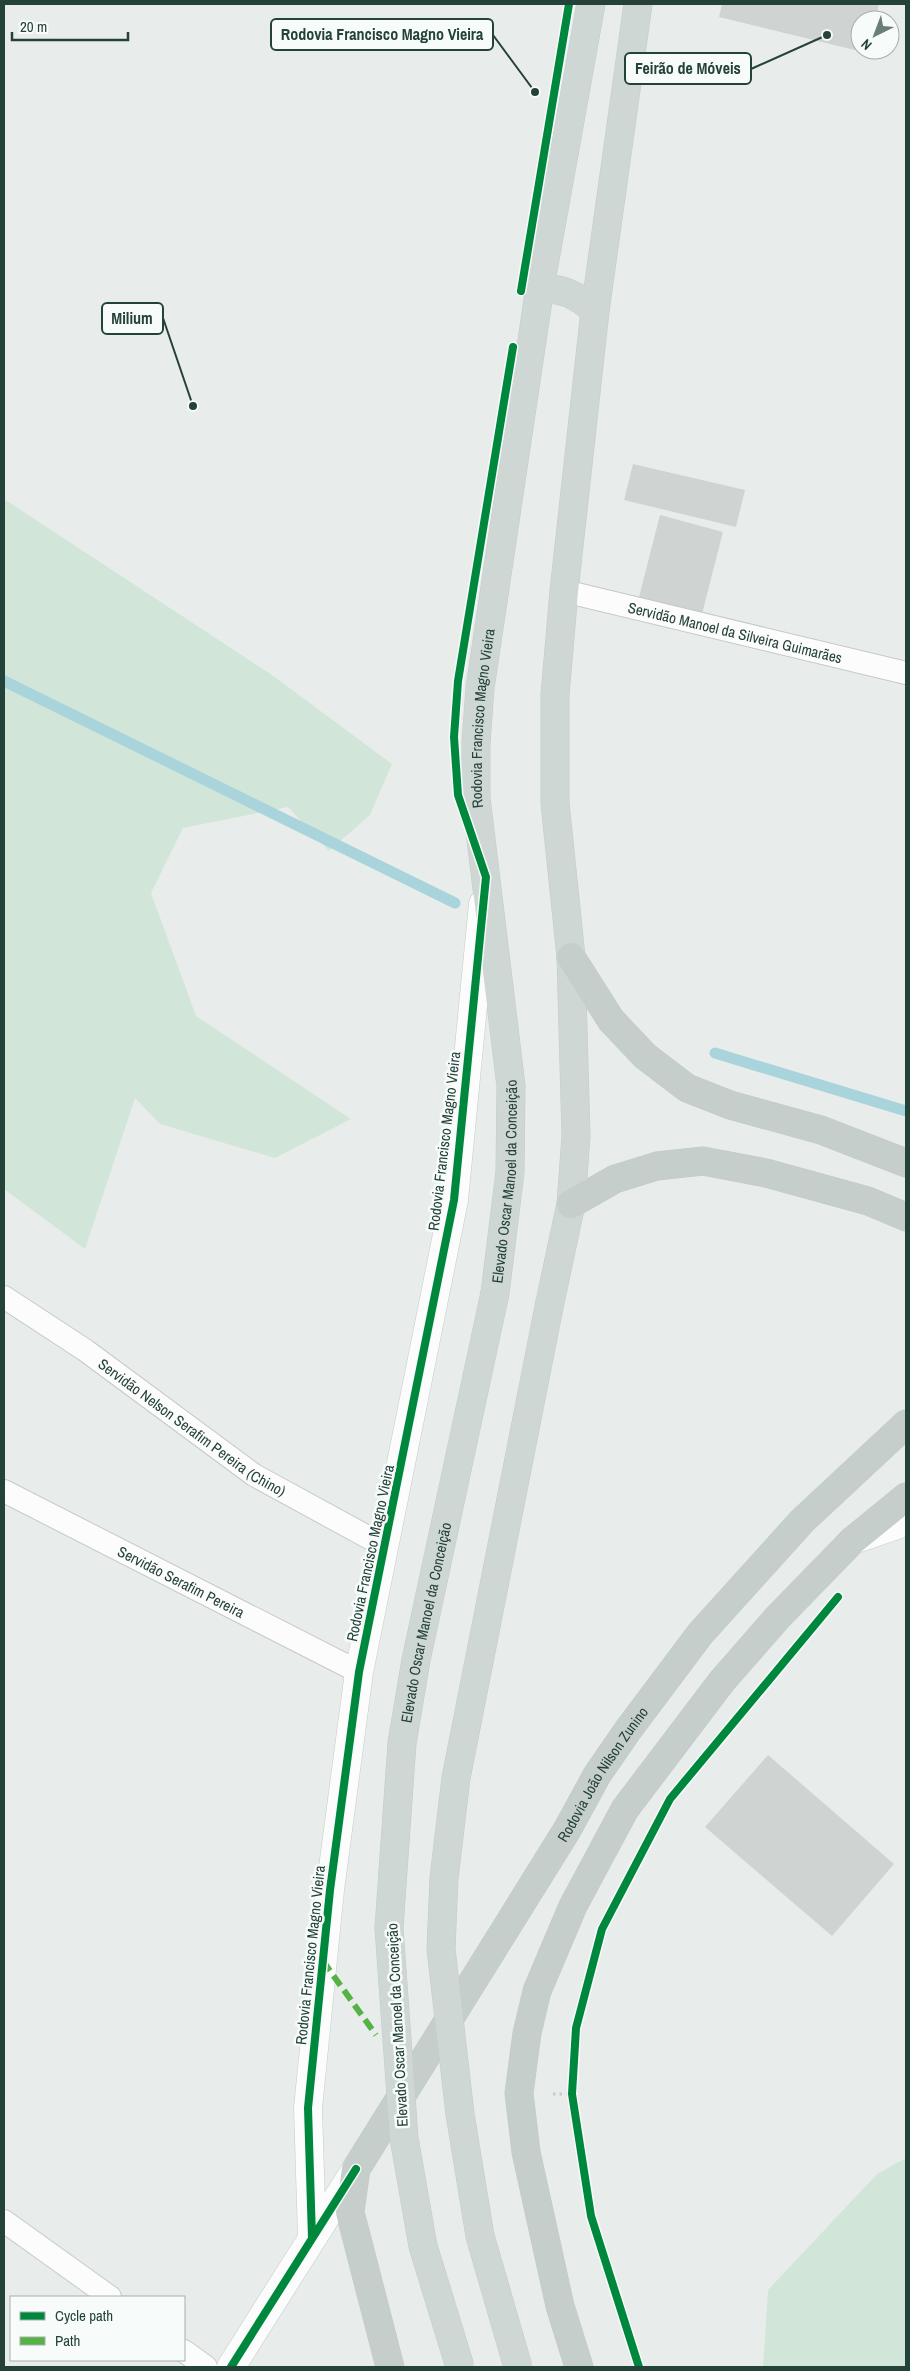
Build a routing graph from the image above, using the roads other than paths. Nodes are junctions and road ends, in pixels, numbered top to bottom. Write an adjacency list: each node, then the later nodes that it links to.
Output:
1 (592, 4): 3 (main road, Rodovia Francisco Magno Vieira)
2 (638, 4): 4 (main road)
3 (540, 287): 4 (main road); 7 (main road, Rodovia Francisco Magno Vieira)
4 (595, 311): 5 (main road)
5 (564, 591): 6 (lane, Servidão Manoel da Silveira Guimarães); 8 (main road)
6 (906, 673)
7 (486, 878): 18 (main road, Rodovia Francisco Magno Vieira); 28 (main road, Elevado Oscar Manoel da Conceição, bridge)
8 (571, 957): 9 (highway); 10 (main road)
9 (906, 1164)
10 (571, 1204): 11 (highway); 29 (main road, bridge)
11 (906, 1217)
12 (4, 1296): 18 (lane, Servidão Nelson Serafim Pereira (Chino))
13 (906, 1424): 20 (highway, Rodovia João Nilson Zunino)
14 (4, 1491): 19 (lane, Servidão Serafim Pereira)
15 (906, 1497): 17 (highway)
16 (906, 1522): 17 (main road)
17 (852, 1541): 30 (highway)
18 (386, 1546): 19 (main road, Rodovia Francisco Magno Vieira)
19 (359, 1672): 22 (main road, Rodovia Francisco Magno Vieira)
20 (356, 2169): 22 (main road); 27 (highway)
21 (4, 2221): 23 (lane)
22 (312, 2238): 26 (main road)
23 (109, 2296)
24 (185, 2352): 25 (lane)
25 (206, 2367)
26 (231, 2367)
27 (390, 2367)
28 (460, 2367)
29 (518, 2367)
30 (579, 2367)

